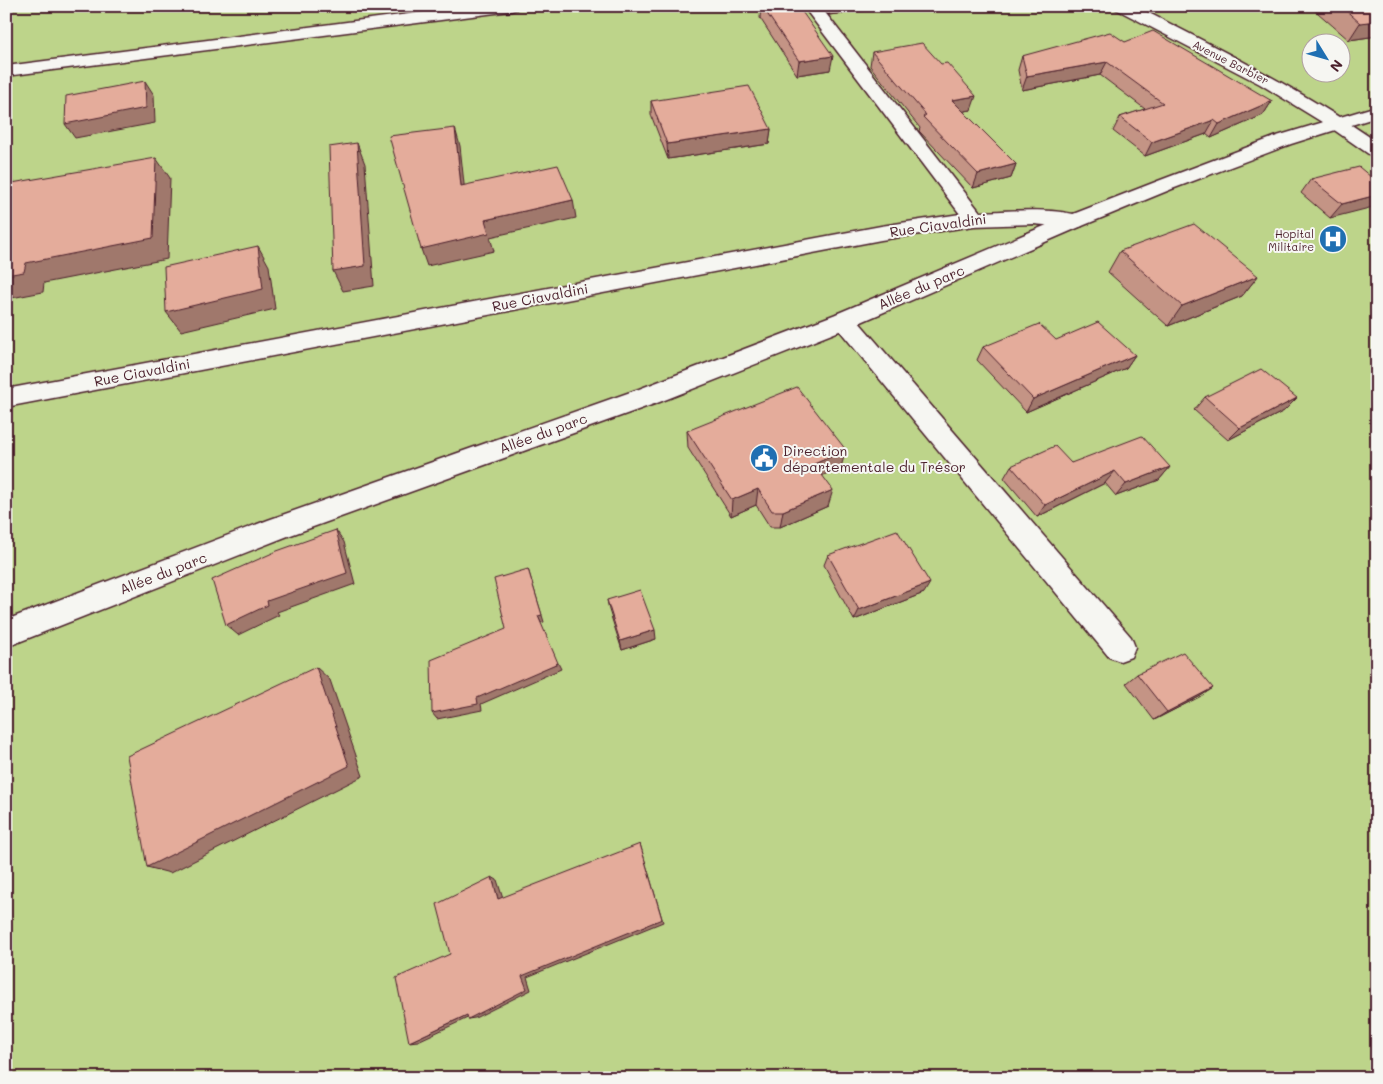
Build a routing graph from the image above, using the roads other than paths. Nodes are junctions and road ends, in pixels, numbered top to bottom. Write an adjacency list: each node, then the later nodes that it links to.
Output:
1 (511, 6): 4 (street)
2 (811, 6): 8 (street)
3 (1122, 6): 6 (street, Avenue Barbier)
4 (6, 71)
5 (1377, 111): 6 (street, Allée du parc)
6 (1337, 123): 7 (street, Avenue Barbier); 9 (street, Allée du parc)
7 (1377, 151)
8 (974, 219): 9 (street, Rue Ciavaldini); 11 (street, Rue Ciavaldini)
9 (1075, 220): 10 (street, Allée du parc)
10 (844, 320): 12 (street, Allée du parc); 13 (street)
11 (6, 398)
12 (6, 634)
13 (1120, 647)

